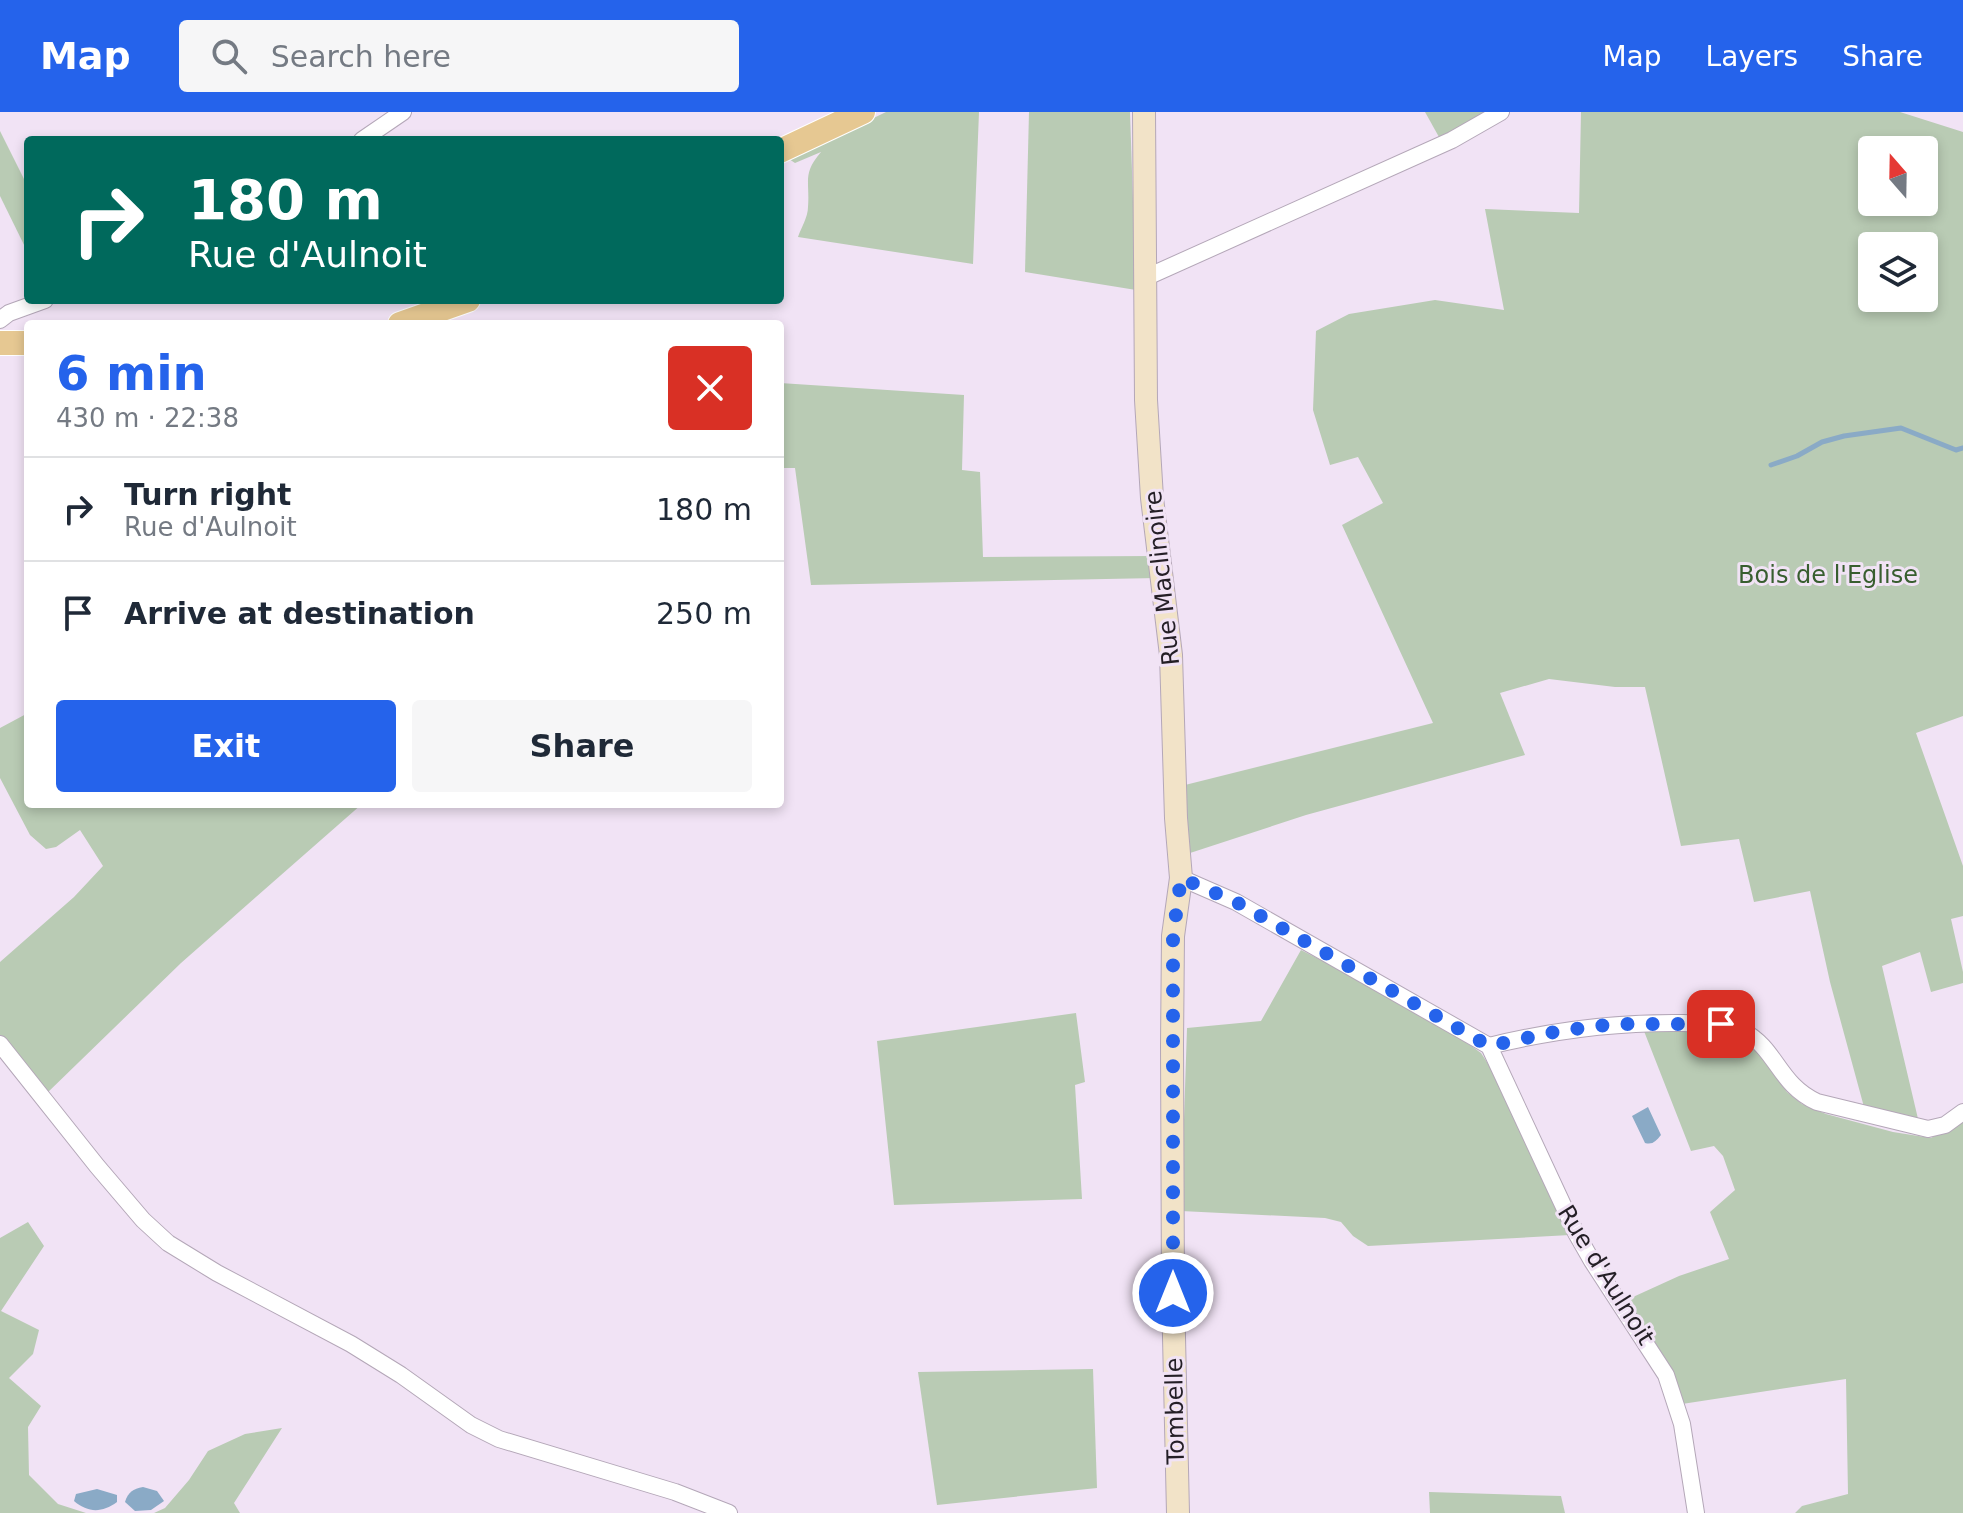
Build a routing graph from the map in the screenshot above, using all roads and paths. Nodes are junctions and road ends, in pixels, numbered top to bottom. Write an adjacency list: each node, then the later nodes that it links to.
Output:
1 (403, 112): 5 (street)
2 (863, 112): 6 (main road)
3 (1144, 112): 7 (street, Rue Maclinoire)
4 (1501, 112): 7 (street)
5 (368, 136)
6 (784, 149)
7 (1147, 277): 14 (street, Rue Maclinoire)
8 (34, 304): 10 (street)
9 (457, 304): 11 (main road)
10 (0, 320)
11 (411, 320)
12 (0, 343): 13 (main road)
13 (24, 343)
14 (1181, 878): 16 (street); 19 (street, Tombelle)
15 (0, 1044): 18 (street)
16 (1489, 1046): 17 (street); 20 (street, Rue d'Aulnoit)
17 (1963, 1112)
18 (729, 1513)
19 (1178, 1513)
20 (1696, 1513)

